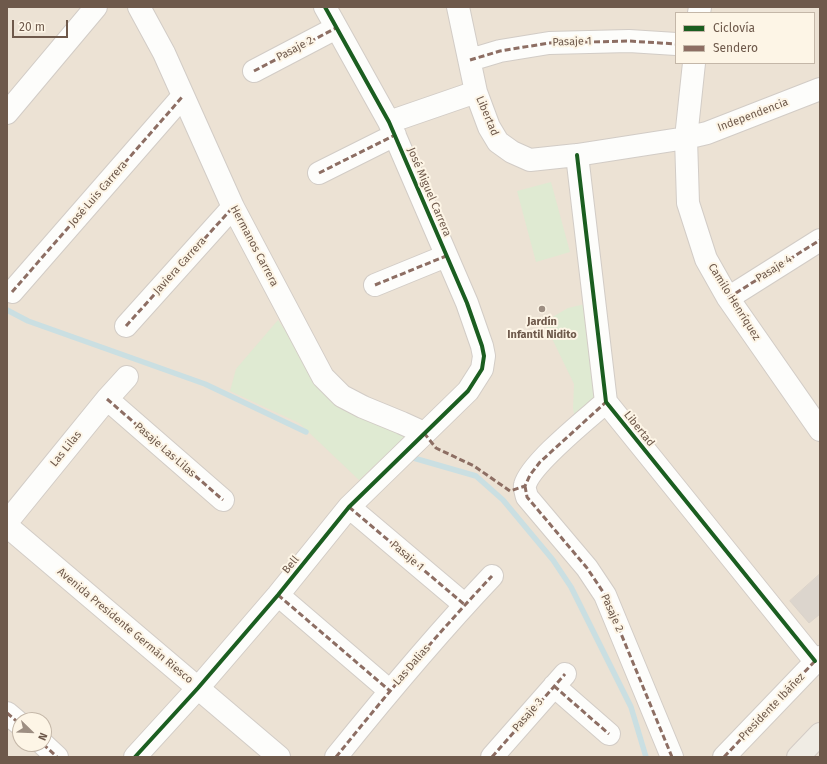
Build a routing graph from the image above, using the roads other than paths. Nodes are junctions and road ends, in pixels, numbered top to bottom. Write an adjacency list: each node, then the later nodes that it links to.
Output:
1 (96, 7): 13 (street)
2 (139, 7): 12 (street, Hermanos Carrera)
3 (325, 7): 5 (street, José Miguel Carrera)
4 (458, 7): 7 (street, Libertad)
5 (336, 28): 9 (street, Pasaje 2); 14 (street, José Miguel Carrera)
6 (675, 44): 7 (street, Pasaje 1)
7 (470, 60): 11 (street, Libertad)
8 (694, 64): 15 (street, Camilo Henríquez)
9 (254, 71)
10 (820, 89): 15 (street, Independencia)
11 (476, 92): 14 (street); 16 (street, Libertad)
12 (183, 96): 18 (street, Hermanos Carrera); 22 (street, José Luis Carrera)
13 (7, 113)
14 (392, 129): 17 (street); 20 (street, José Miguel Carrera)
15 (686, 138): 16 (street, Libertad); 23 (street, Camilo Henríquez)
16 (577, 155): 28 (street)
17 (319, 173)
18 (233, 207): 24 (street, Javiera Carrera); 30 (street, Hermanos Carrera)
19 (820, 240): 23 (street, Pasaje 4)
20 (446, 256): 21 (street); 26 (street, José Miguel Carrera)
21 (375, 285)
22 (12, 292)
23 (728, 298): 29 (street, Camilo Henríquez)
24 (126, 326)
25 (127, 377): 27 (street, Las Lilas)
26 (468, 391): 30 (street, Bell)
27 (107, 399): 31 (street, Pasaje Las Lilas); 33 (street, Las Lilas)
28 (606, 402): 38 (street, Libertad); 47 (street, Pasaje 2)
29 (820, 430)
30 (424, 433): 32 (street, Bell)
31 (223, 500)
32 (349, 507): 36 (street, Bell); 37 (street, Pasaje 1)
33 (7, 522)
34 (7, 526): 39 (street, Avenida Presidente Germán Riesco)
35 (492, 576): 37 (street, Las Dalias)
36 (278, 595): 39 (street, Bell); 40 (street)
37 (465, 605): 40 (street, Las Dalias)
38 (818, 659): 48 (street, Presidente Ibáñez)
39 (198, 688): 43 (street, Bell); 44 (street, Avenida Presidente Germán Riesco)
40 (390, 691): 45 (street, Las Dalias)
41 (609, 734): 46 (street, Pasaje 3)
42 (820, 734): 49 (main road)
43 (135, 757)
44 (279, 757)
45 (336, 757)
46 (492, 757)
47 (672, 757)
48 (724, 757)
49 (798, 757)

